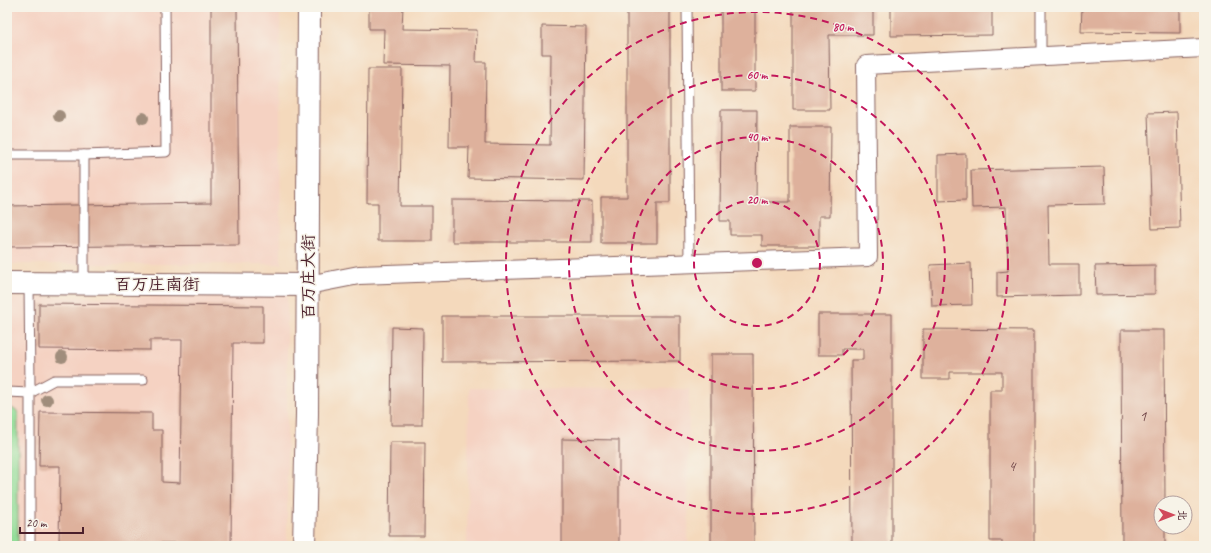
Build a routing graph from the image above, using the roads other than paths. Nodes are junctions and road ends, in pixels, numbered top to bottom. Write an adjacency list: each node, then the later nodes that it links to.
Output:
1 (165, 7): 8 (lane)
2 (309, 7): 13 (main road, 百万庄大街)
3 (688, 7): 9 (lane)
4 (1041, 7): 6 (lane)
5 (1204, 48): 6 (street)
6 (1041, 56): 9 (street)
7 (7, 155): 8 (lane)
8 (84, 155): 12 (lane)
9 (690, 263): 13 (street)
10 (7, 283): 11 (main road, 百万庄南街)
11 (29, 283): 12 (main road, 百万庄南街); 16 (lane)
12 (84, 283): 13 (main road, 百万庄南街)
13 (308, 285): 18 (main road, 百万庄大街)
14 (143, 380): 16 (lane)
15 (7, 392): 16 (lane)
16 (30, 393): 17 (lane)
17 (30, 546)
18 (304, 546)

